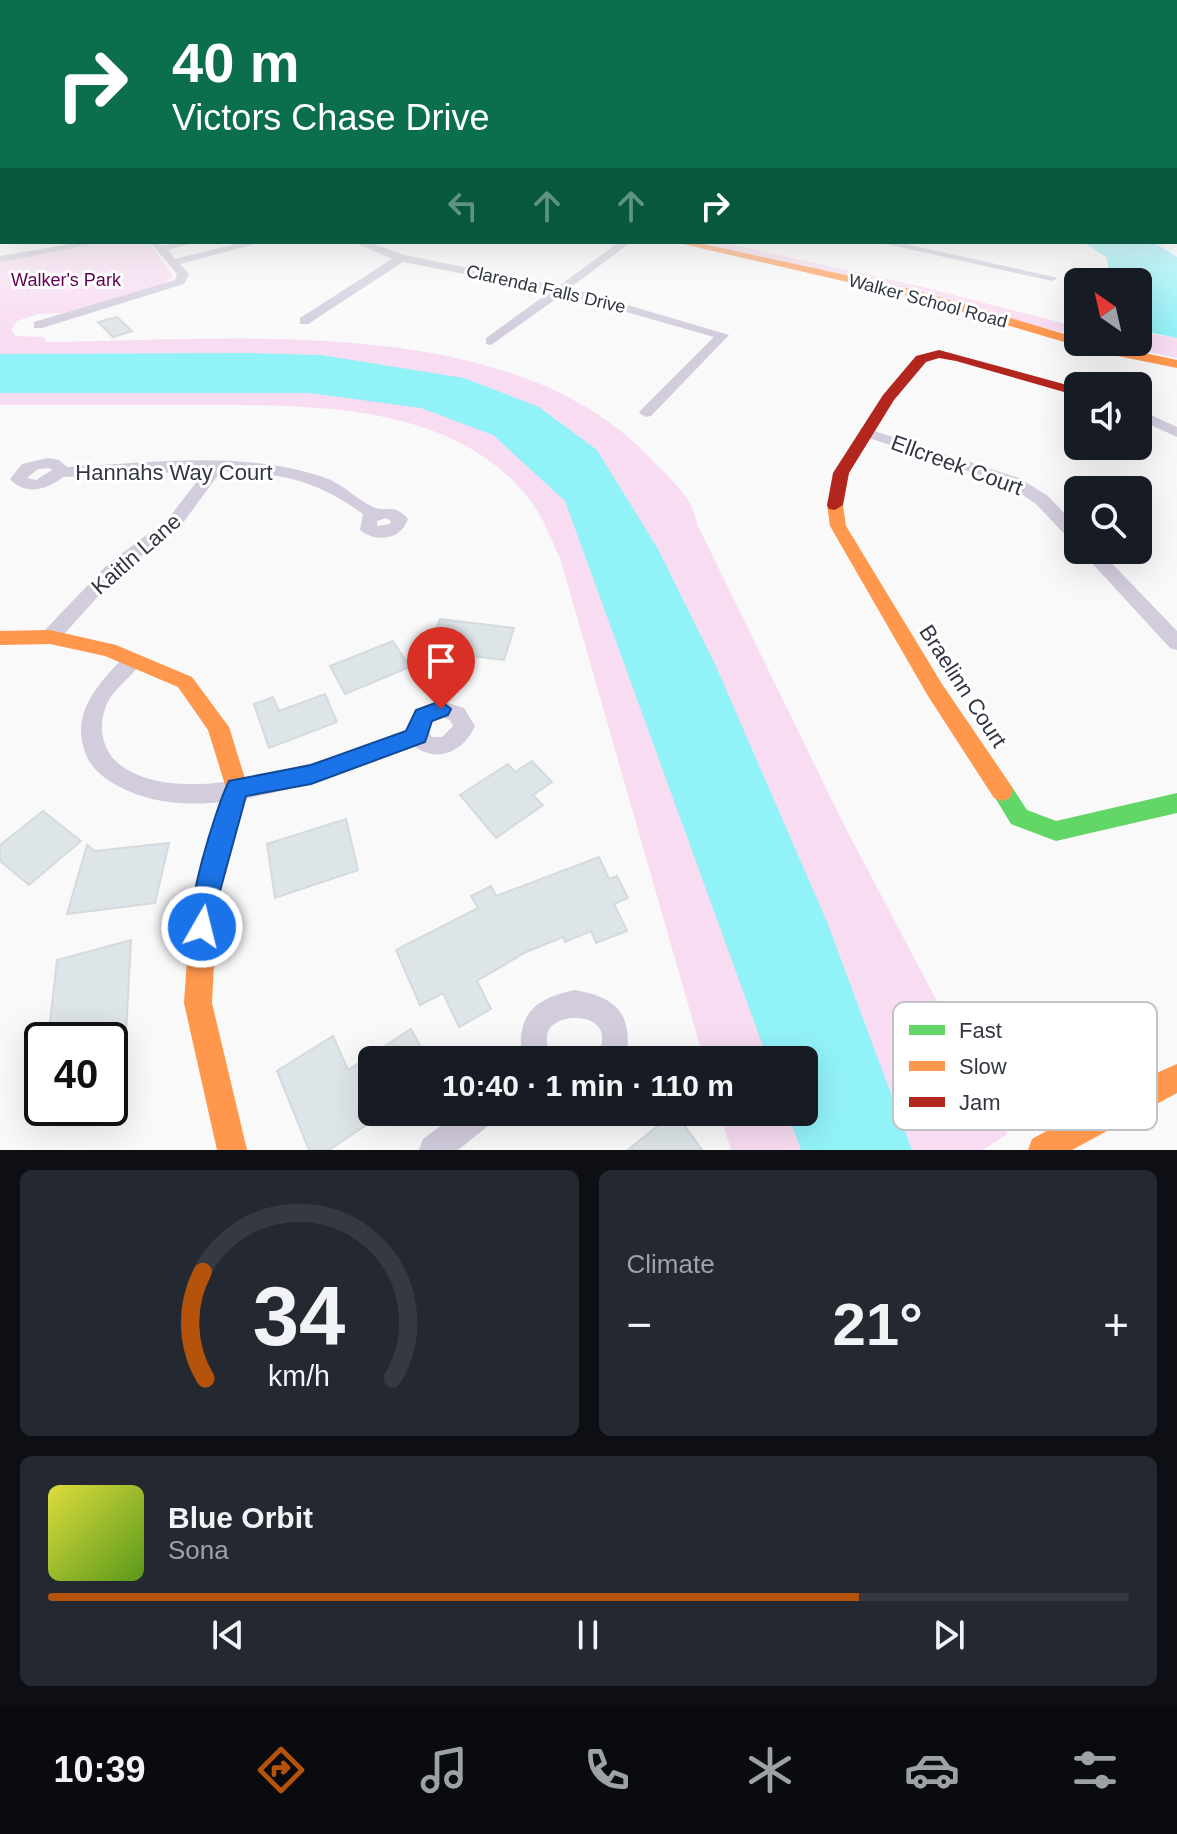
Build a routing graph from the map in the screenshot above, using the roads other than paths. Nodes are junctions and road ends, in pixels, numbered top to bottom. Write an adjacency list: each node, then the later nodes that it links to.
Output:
1 (89, 244): 9 (street)
2 (250, 244): 10 (street)
3 (364, 244): 8 (street, Clarenda Falls Drive)
4 (623, 244): 12 (street)
5 (688, 244): 16 (street, Walker School Road)
6 (895, 244): 11 (street)
7 (159, 245): 10 (street)
8 (401, 258): 12 (street, Clarenda Falls Drive); 13 (street)
9 (0, 259)
10 (175, 262): 14 (street)
11 (1052, 278)
12 (563, 290): 15 (street); 18 (street, Clarenda Falls Drive)
13 (304, 321)
14 (38, 325)
15 (491, 341)
16 (1177, 364)
17 (1064, 388): 20 (street, Braelinn Court)
18 (646, 413)
19 (1152, 420): 21 (street)
20 (865, 432): 25 (street, Ellcreek Court); 33 (street, Braelinn Court)
21 (1177, 433)
22 (216, 467): 23 (street, Hannahs Way Court); 24 (street, Hannahs Way Court); 27 (street, Kaitln Lane)
23 (59, 472)
24 (375, 515)
25 (1064, 523)
26 (1102, 564): 29 (street)
27 (50, 637): 28 (street); 30 (street)
28 (0, 638)
29 (1177, 643)
30 (132, 661): 32 (street); 32 (street)
31 (418, 736): 32 (street)
32 (237, 788): 40 (street)
33 (1177, 803)
34 (535, 1046): 35 (street)
35 (614, 1046)
36 (1177, 1078): 37 (street)
37 (1157, 1087)
38 (465, 1126): 41 (street)
39 (1078, 1130): 42 (street)
40 (232, 1150)
41 (434, 1150)
42 (1043, 1150)

